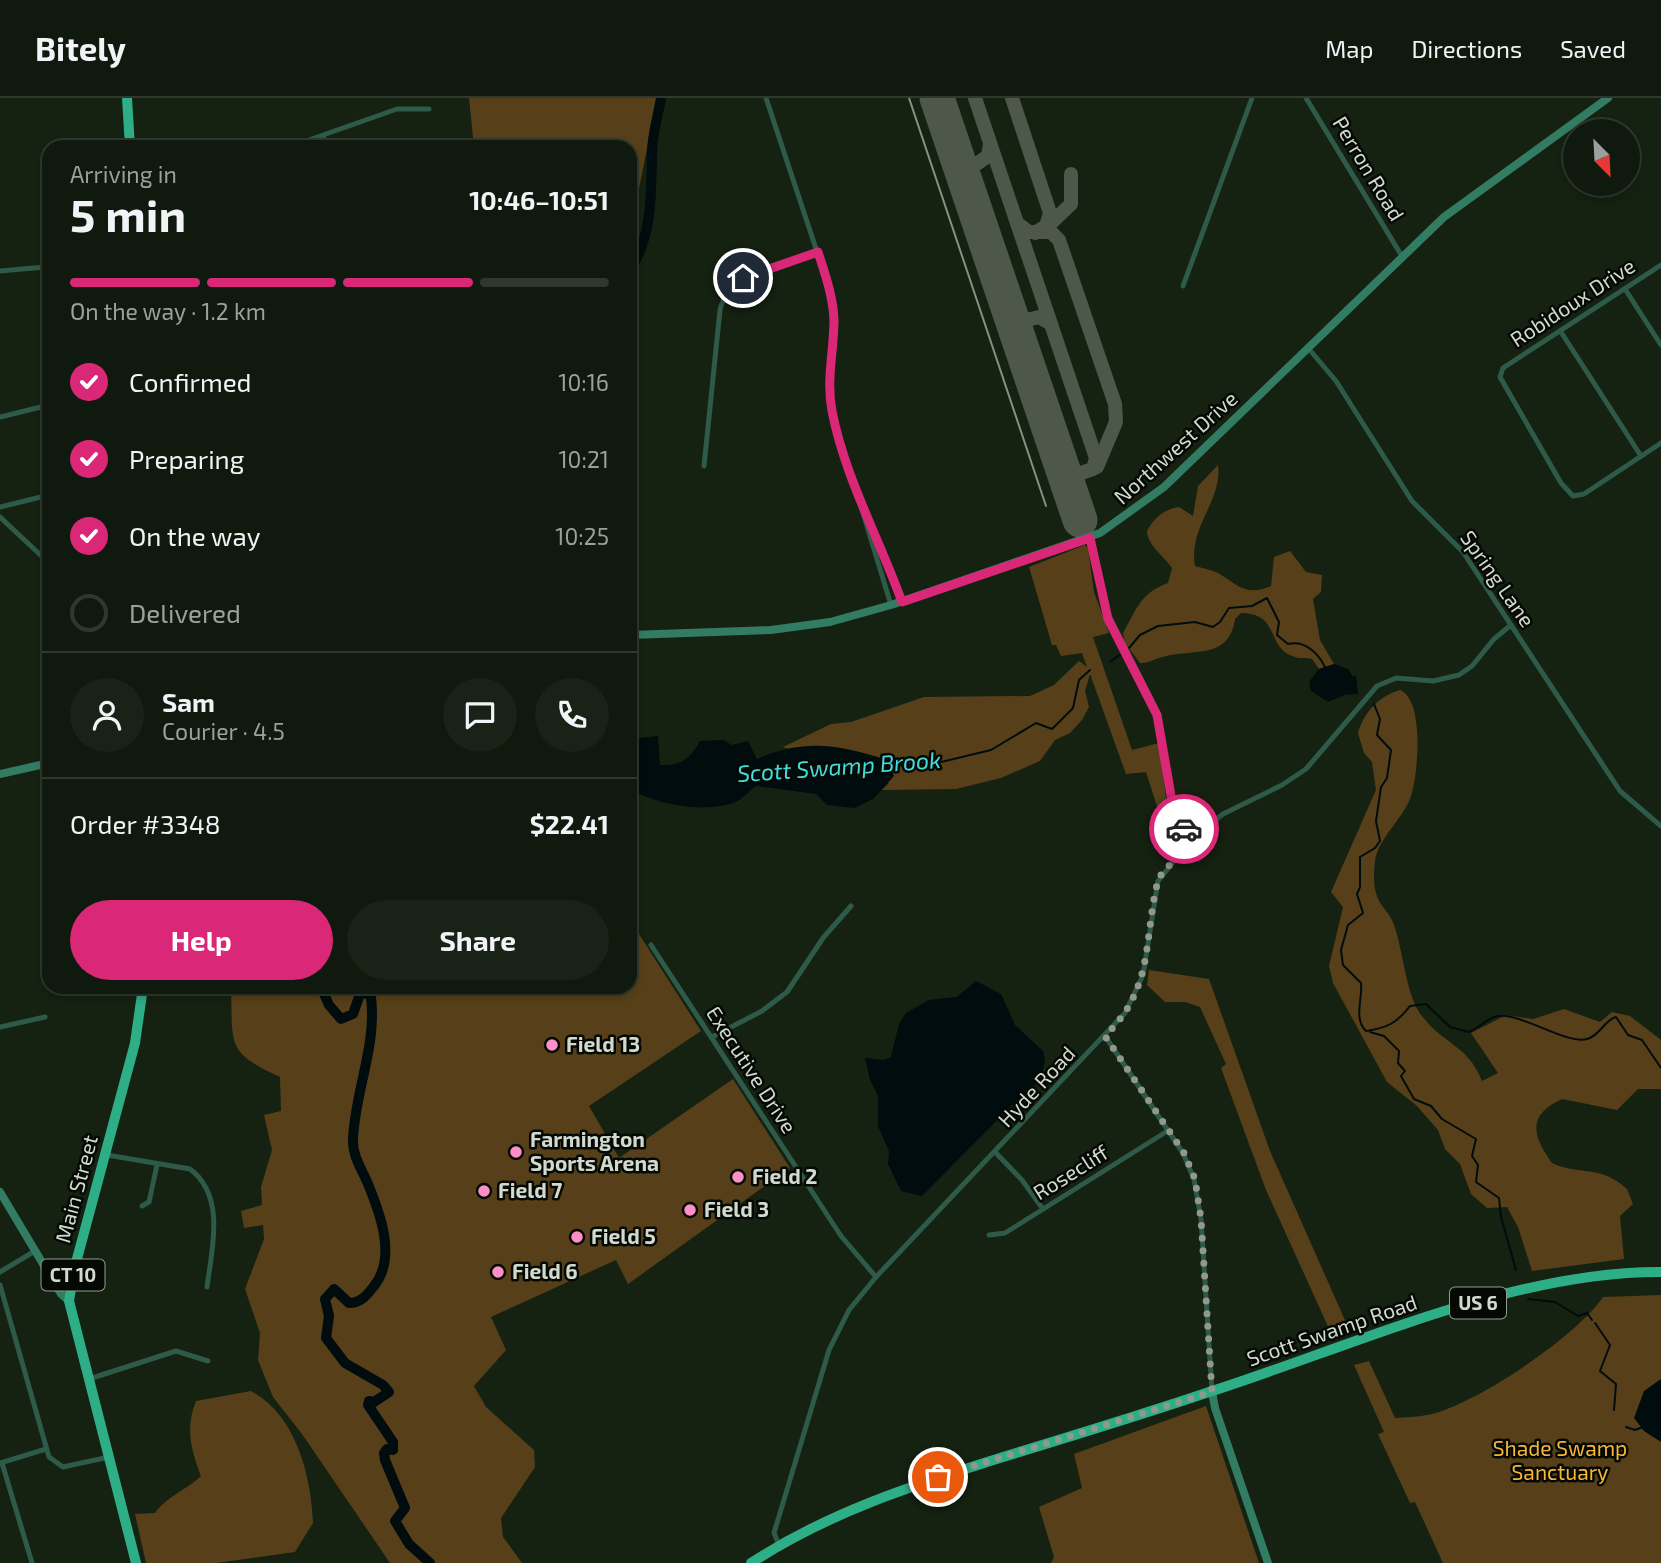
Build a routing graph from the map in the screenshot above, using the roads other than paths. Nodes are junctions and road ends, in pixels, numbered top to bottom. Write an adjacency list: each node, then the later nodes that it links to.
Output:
1 (127, 98): 8 (highway)
2 (766, 98): 11 (street)
3 (1252, 98): 16 (street)
4 (1306, 98): 12 (street, Perron Road)
5 (1608, 98): 12 (main road, Northwest Drive)
6 (429, 109): 7 (street)
7 (323, 136): 9 (street); 10 (street)
8 (130, 140)
9 (311, 140)
10 (324, 140)
11 (818, 252): 25 (street); 29 (street)
12 (1403, 258): 20 (main road, Northwest Drive)
13 (1661, 265): 17 (street, Robidoux Drive)
14 (42, 267): 15 (street)
15 (0, 271)
16 (1183, 286)
17 (1625, 289): 18 (street, Robidoux Drive); 19 (street)
18 (1560, 332): 24 (street); 24 (street, Robidoux Drive)
19 (1661, 345)
20 (1309, 349): 30 (main road, Northwest Drive); 34 (street, Spring Lane)
21 (42, 407): 22 (street)
22 (0, 417)
23 (1661, 443): 24 (street)
24 (1641, 456)
25 (704, 466)
26 (42, 497): 27 (street)
27 (0, 507)
28 (0, 517): 31 (street)
29 (870, 528): 32 (street); 33 (street)
30 (1090, 538): 32 (main road, Northwest Drive); 39 (street)
31 (42, 556)
32 (902, 602): 33 (main road, Northwest Drive)
33 (891, 605): 35 (main road, Northwest Drive)
34 (1511, 625): 38 (street, Spring Lane); 39 (street, Hyde Road)
35 (637, 635)
36 (42, 765): 37 (main road)
37 (0, 774)
38 (1661, 825)
39 (1192, 839): 45 (street, Hyde Road)
40 (851, 906): 46 (street)
41 (651, 946): 46 (street, Executive Drive)
42 (142, 994): 49 (highway, Main Street / CT 10)
43 (45, 1017): 44 (street)
44 (0, 1027)
45 (1105, 1036): 47 (street); 48 (street, Hyde Road)
46 (712, 1037): 58 (street, Executive Drive)
47 (1169, 1130): 53 (street, Rosecliff); 64 (street)
48 (996, 1153): 53 (street); 58 (street, Hyde Road)
49 (107, 1155): 50 (street); 61 (highway, Main Street / CT 10)
50 (157, 1164): 52 (street); 60 (street)
51 (0, 1192): 55 (main road)
52 (142, 1206)
53 (1043, 1209): 54 (street, Rosecliff)
54 (989, 1235)
55 (35, 1251): 56 (street); 61 (main road)
56 (0, 1272)
57 (1661, 1272): 64 (highway, Scott Swamp Road / US 6)
58 (876, 1277): 68 (street, Hyde Road)
59 (0, 1285): 65 (street)
60 (207, 1287)
61 (69, 1301): 63 (highway, Main Street / CT 10)
62 (208, 1361): 63 (street)
63 (89, 1378): 66 (highway, Main Street / CT 10)
64 (1212, 1392): 68 (highway, Scott Swamp Road / US 6); 72 (main road)
65 (46, 1449): 66 (street); 67 (street)
66 (109, 1457): 70 (highway, Main Street / CT 10)
67 (1, 1463): 69 (street)
68 (779, 1545): 71 (highway, Scott Swamp Road / US 6)
69 (32, 1563)
70 (136, 1563)
71 (751, 1563)
72 (1268, 1563)

